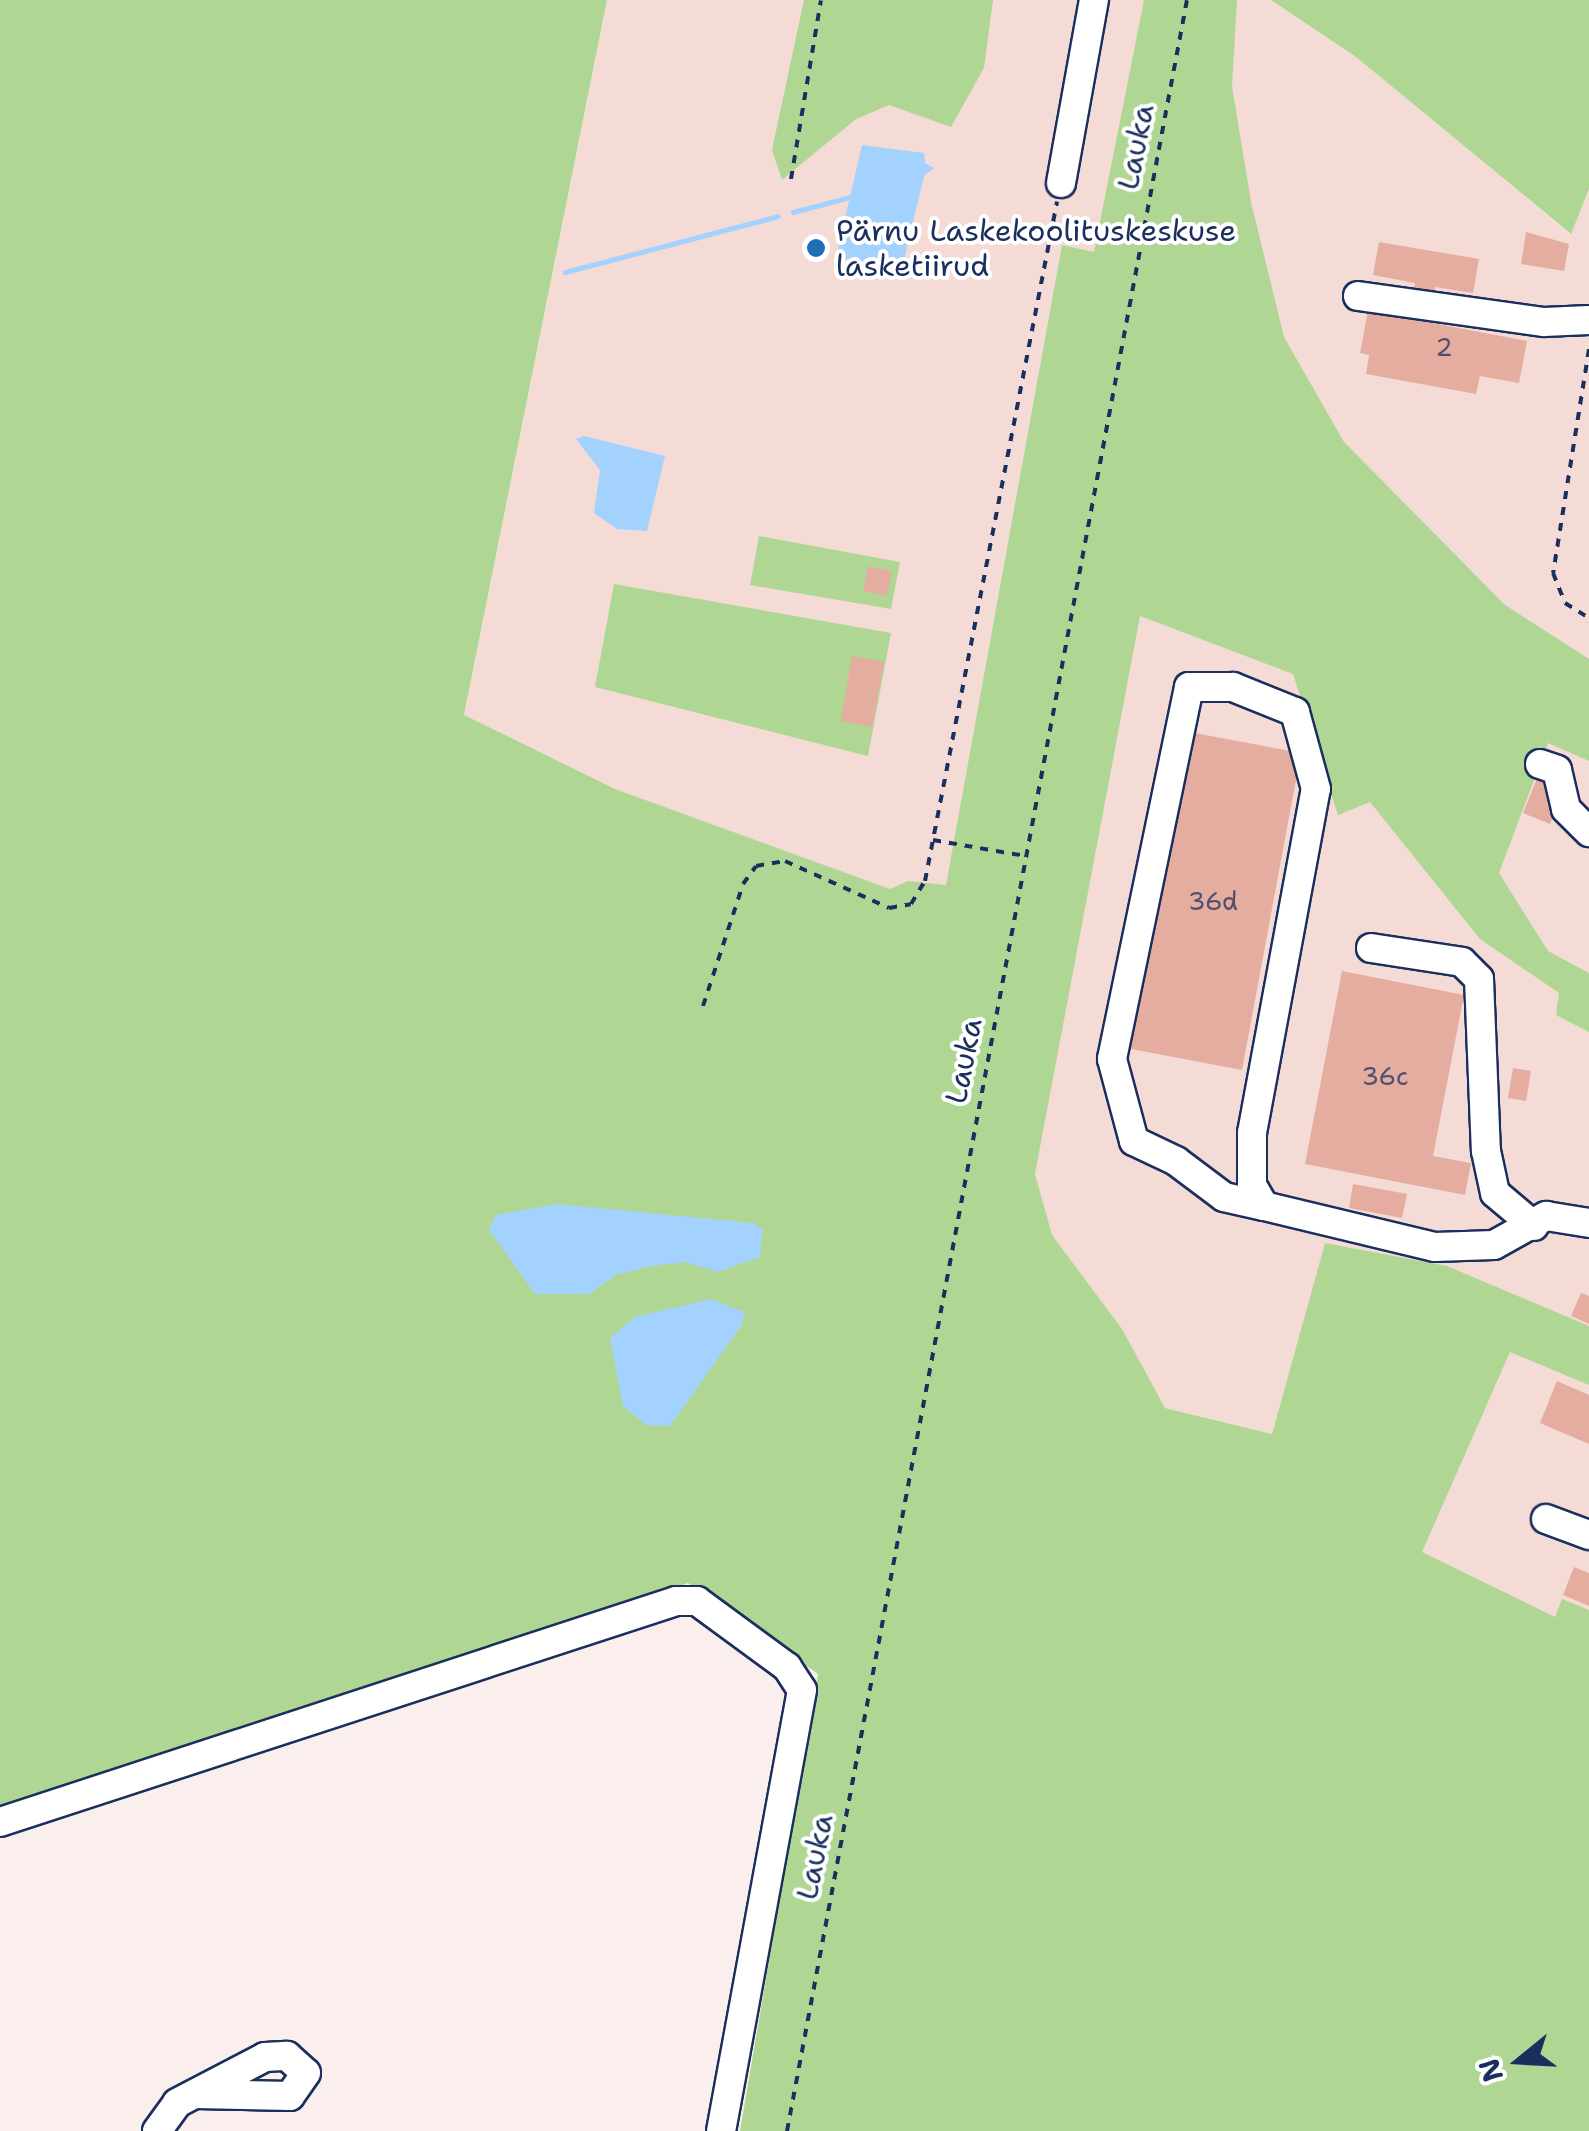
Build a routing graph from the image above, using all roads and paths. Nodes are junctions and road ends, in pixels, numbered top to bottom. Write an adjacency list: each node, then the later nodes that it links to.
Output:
1 (821, 0): 4 (path)
2 (1094, 0): 5 (lane)
3 (1186, 0): 13 (path, Lauka)
4 (791, 179)
5 (1061, 183): 12 (path)
6 (1358, 296): 7 (lane)
7 (1589, 320)
8 (1589, 349): 9 (path)
9 (1589, 618)
10 (1540, 764): 11 (lane)
11 (1589, 832)
12 (932, 840): 13 (path); 15 (path)
13 (1026, 856): 25 (path, Lauka)
14 (1372, 948): 18 (lane)
15 (703, 1006)
16 (1264, 1206): 16 (lane); 18 (lane)
17 (1589, 1223): 18 (lane)
18 (1534, 1226)
19 (1546, 1519): 20 (lane)
20 (1589, 1534)
21 (0, 1822): 24 (lane)
22 (196, 2094): 23 (lane)
23 (157, 2131)
24 (721, 2131)
25 (786, 2131)

